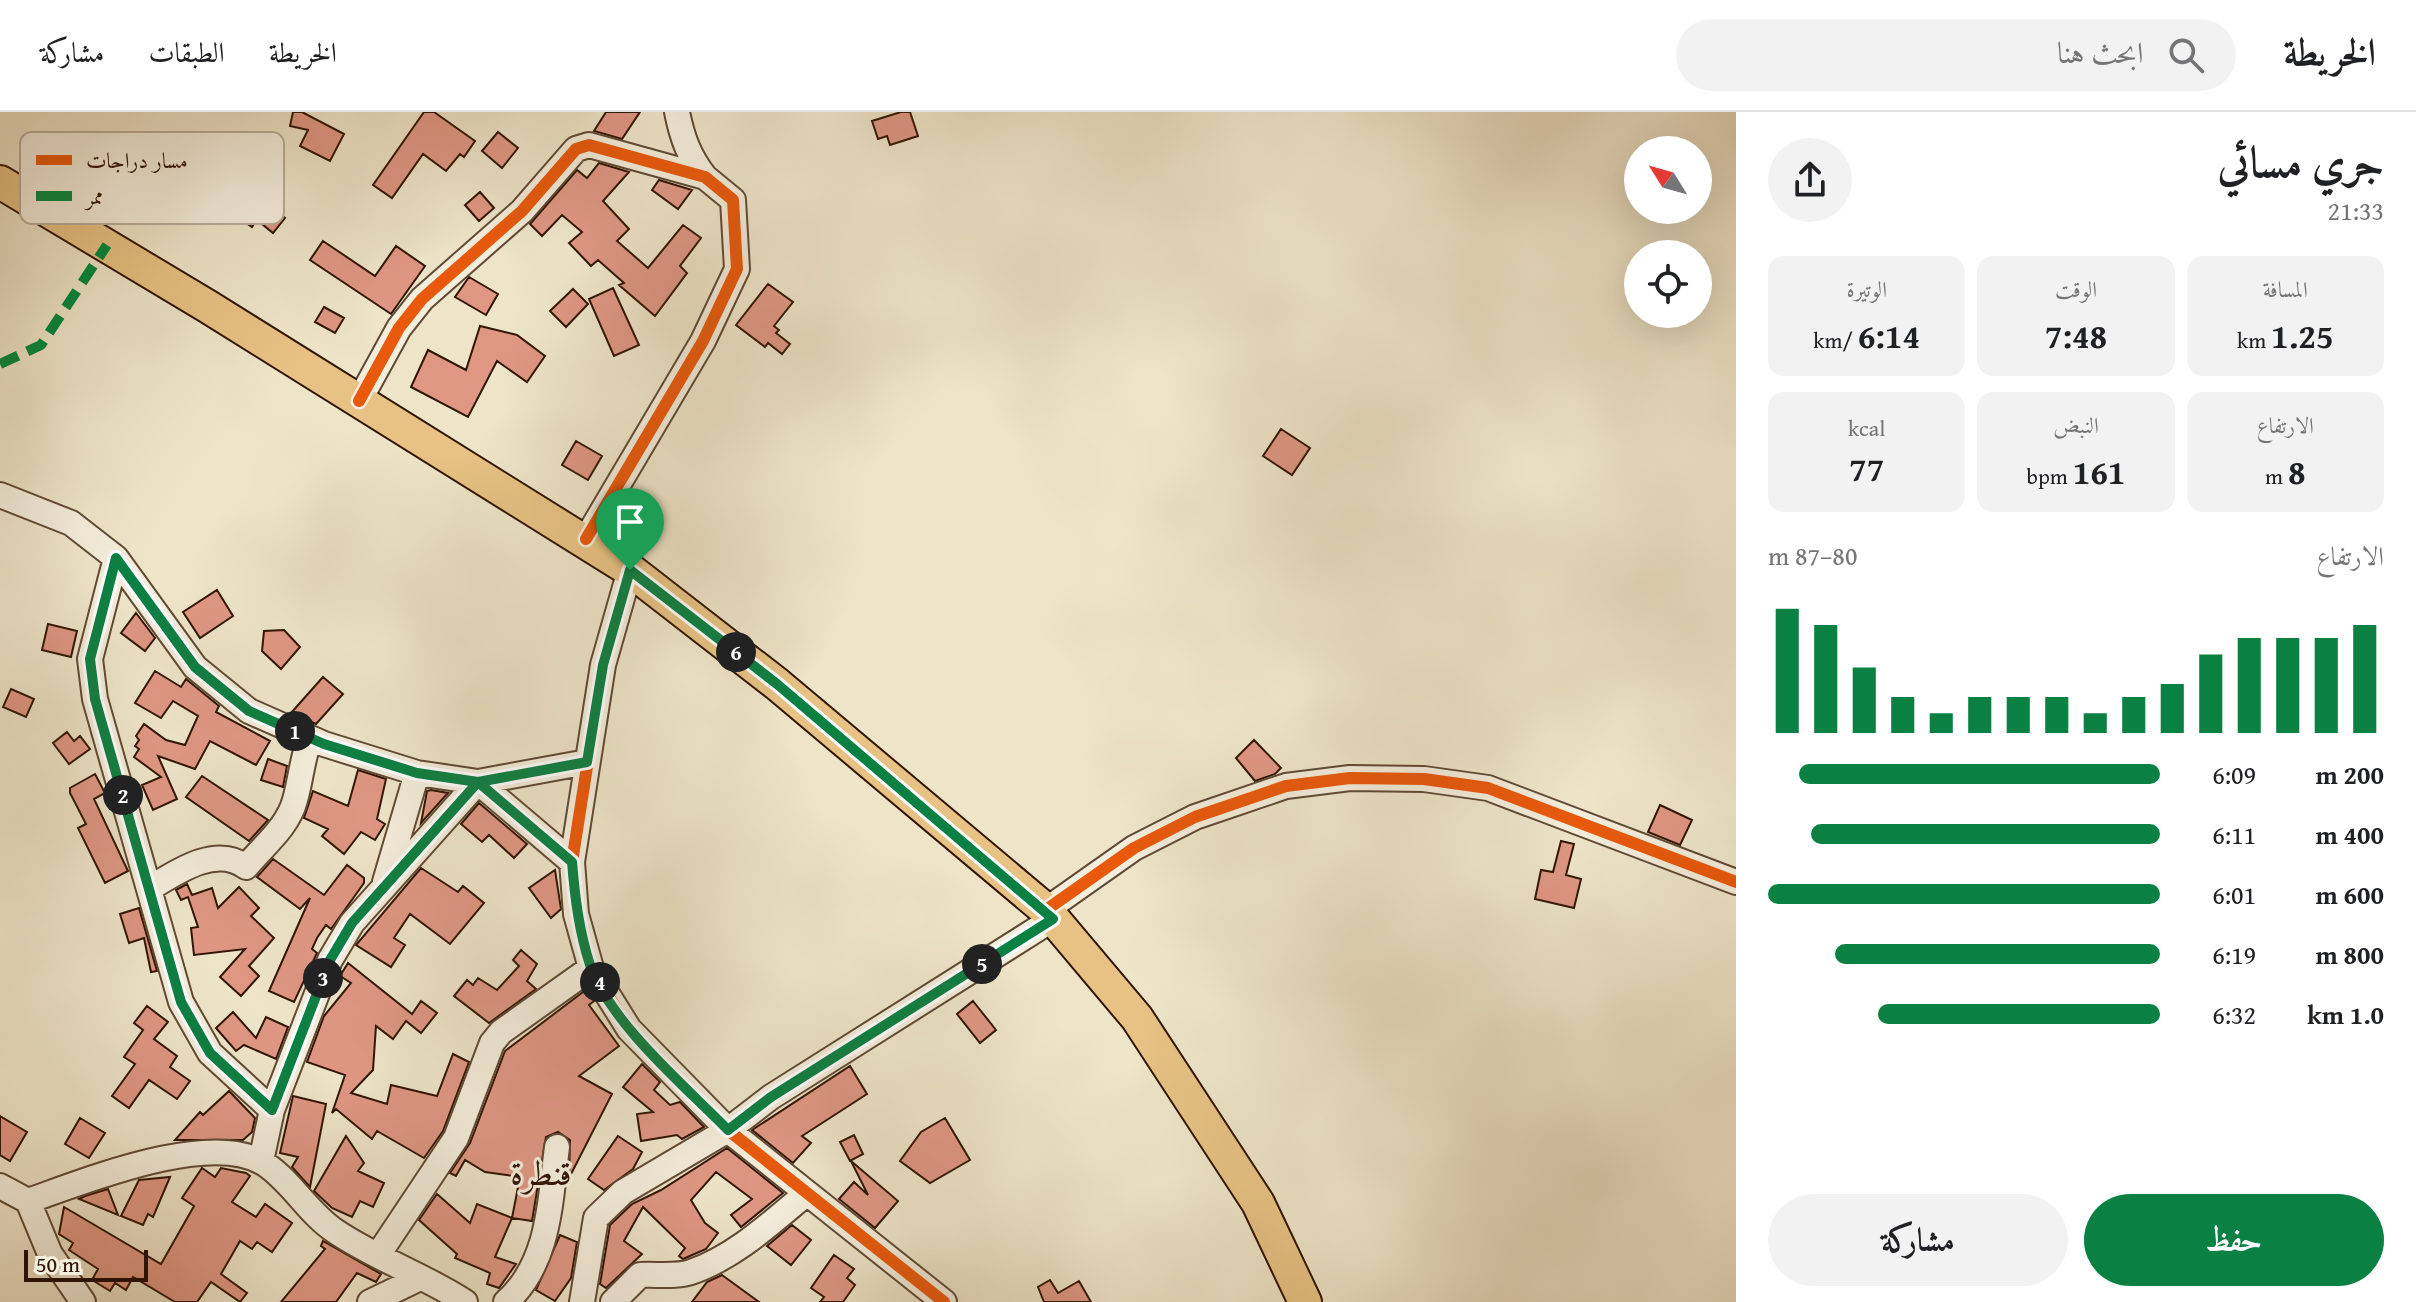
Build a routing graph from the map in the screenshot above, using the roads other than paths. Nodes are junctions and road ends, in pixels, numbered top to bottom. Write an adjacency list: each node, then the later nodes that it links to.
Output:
1 (677, 112): 2 (street)
2 (705, 177): 6 (street); 8 (street)
3 (0, 182): 4 (main road)
4 (20, 194)
5 (69, 224): 6 (main road)
6 (359, 401): 8 (main road)
7 (0, 495): 9 (street)
8 (586, 539): 10 (main road)
9 (116, 558): 11 (street); 18 (street)
10 (630, 570): 12 (street); 19 (main road)
11 (310, 738): 13 (street); 18 (street)
12 (587, 762): 14 (street); 15 (street)
13 (417, 773): 14 (street); 17 (street)
14 (478, 782): 15 (street); 17 (street)
15 (572, 862): 20 (street)
16 (1736, 882): 19 (street)
17 (383, 888): 21 (street)
18 (149, 889): 21 (street)
19 (1049, 915): 22 (street); 39 (main road)
20 (591, 968): 22 (street); 28 (street)
21 (272, 1110): 24 (street)
22 (728, 1130): 26 (street); 34 (street)
23 (557, 1147): 33 (street)
24 (261, 1161): 27 (street); 28 (street)
25 (0, 1186): 27 (street)
26 (807, 1193): 37 (street); 38 (street)
27 (28, 1201): 30 (street)
28 (378, 1255): 29 (street)
29 (420, 1278): 31 (street); 32 (street)
30 (83, 1302)
31 (370, 1302)
32 (465, 1302)
33 (506, 1302)
34 (582, 1302)
35 (590, 1302): 36 (street)
36 (598, 1302)
37 (613, 1302)
38 (944, 1302)
39 (1305, 1302)

